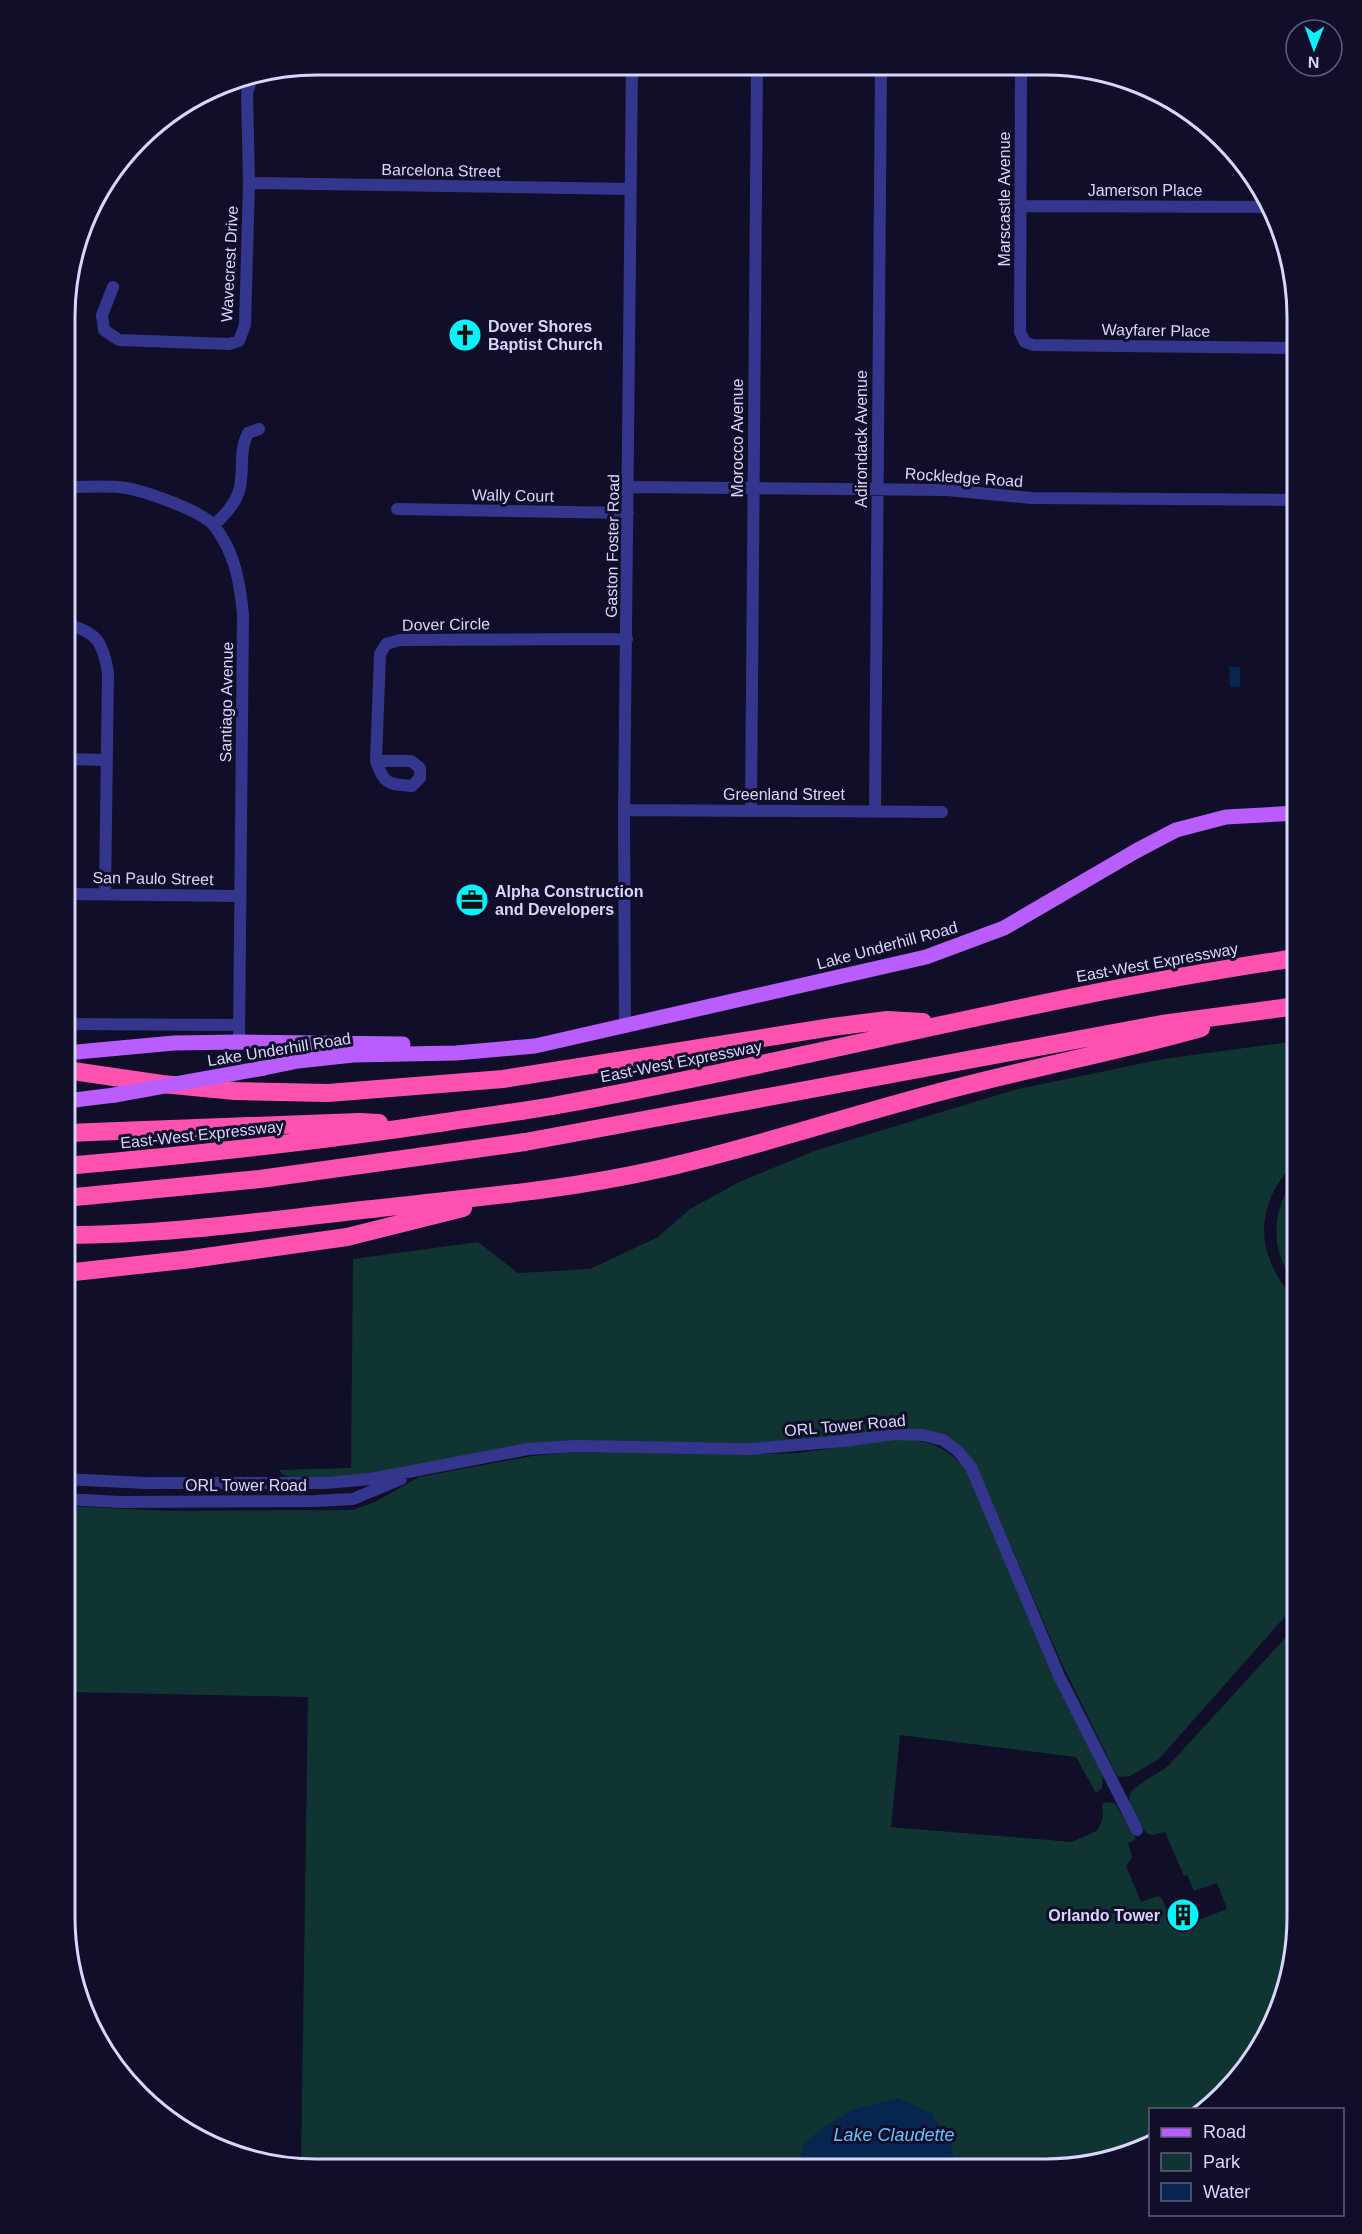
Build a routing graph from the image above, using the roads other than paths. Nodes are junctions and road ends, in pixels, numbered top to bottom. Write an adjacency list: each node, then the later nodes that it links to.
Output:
1 (632, 75): 7 (street, Gaston Foster Road)
2 (757, 75): 16 (street, Morocco Avenue)
3 (881, 75): 17 (street, Adirondack Avenue)
4 (1021, 75): 8 (street, Marscastle Avenue)
5 (250, 85): 6 (street, Wavecrest Drive)
6 (249, 183): 7 (street, Barcelona Street); 10 (street, Wavecrest Drive)
7 (631, 189): 15 (street, Gaston Foster Road)
8 (1020, 206): 9 (street, Jamerson Place); 11 (street, Marscastle Avenue)
9 (1260, 207)
10 (113, 287)
11 (1020, 332): 12 (street, Wayfarer Place)
12 (1287, 348)
13 (259, 429): 21 (street)
14 (75, 487): 21 (street, Santiago Avenue)
15 (629, 487): 16 (street, Rockledge Road); 20 (street, Gaston Foster Road)
16 (753, 488): 17 (street, Rockledge Road); 28 (street, Morocco Avenue)
17 (877, 489): 18 (street, Rockledge Road); 29 (street, Adirondack Avenue)
18 (1287, 500)
19 (397, 510): 20 (street, Wally Court)
20 (628, 513): 23 (street, Gaston Foster Road)
21 (214, 525): 34 (street, Santiago Avenue)
22 (75, 626): 25 (street)
23 (627, 639): 26 (street, Dover Circle); 27 (street, Gaston Foster Road)
24 (75, 759): 25 (street)
25 (107, 760): 33 (street)
26 (376, 761)
27 (625, 810): 28 (street, Greenland Street); 41 (street, Gaston Foster Road)
28 (751, 811): 29 (street, Greenland Street)
29 (875, 812): 30 (street, Greenland Street)
30 (942, 812)
31 (1287, 814): 41 (main road, Lake Underhill Road)
32 (75, 894): 33 (street, San Paulo Street)
33 (105, 894): 34 (street, San Paulo Street)
34 (240, 896): 40 (street, Santiago Avenue)
35 (1287, 960): 38 (highway, East-West Expressway)
36 (1287, 1007): 37 (highway)
37 (1272, 1009): 50 (highway); 51 (highway)
38 (945, 1023): 45 (highway); 47 (highway, East-West Expressway)
39 (75, 1024): 40 (street, Lake Underhill Road)
40 (238, 1025): 42 (street, Santiago Avenue)
41 (625, 1027): 43 (main road, Lake Underhill Road)
42 (239, 1042): 43 (main road, Lake Underhill Road); 44 (main road, Lake Underhill Road)
43 (535, 1046): 46 (main road, Lake Underhill Road, bridge)
44 (75, 1052)
45 (75, 1071)
46 (75, 1100)
47 (422, 1125): 48 (highway); 49 (highway, East-West Expressway)
48 (75, 1133)
49 (75, 1165)
50 (530, 1191): 52 (highway); 53 (highway)
51 (75, 1197)
52 (75, 1235)
53 (75, 1272)
54 (422, 1470): 56 (street, ORL Tower Road); 58 (street, ORL Tower Road); 59 (street, ORL Tower Road)
55 (75, 1479): 56 (street, ORL Tower Road)
56 (269, 1484): 58 (street)
57 (75, 1500): 58 (street, ORL Tower Road)
58 (268, 1502)
59 (1137, 1830)

